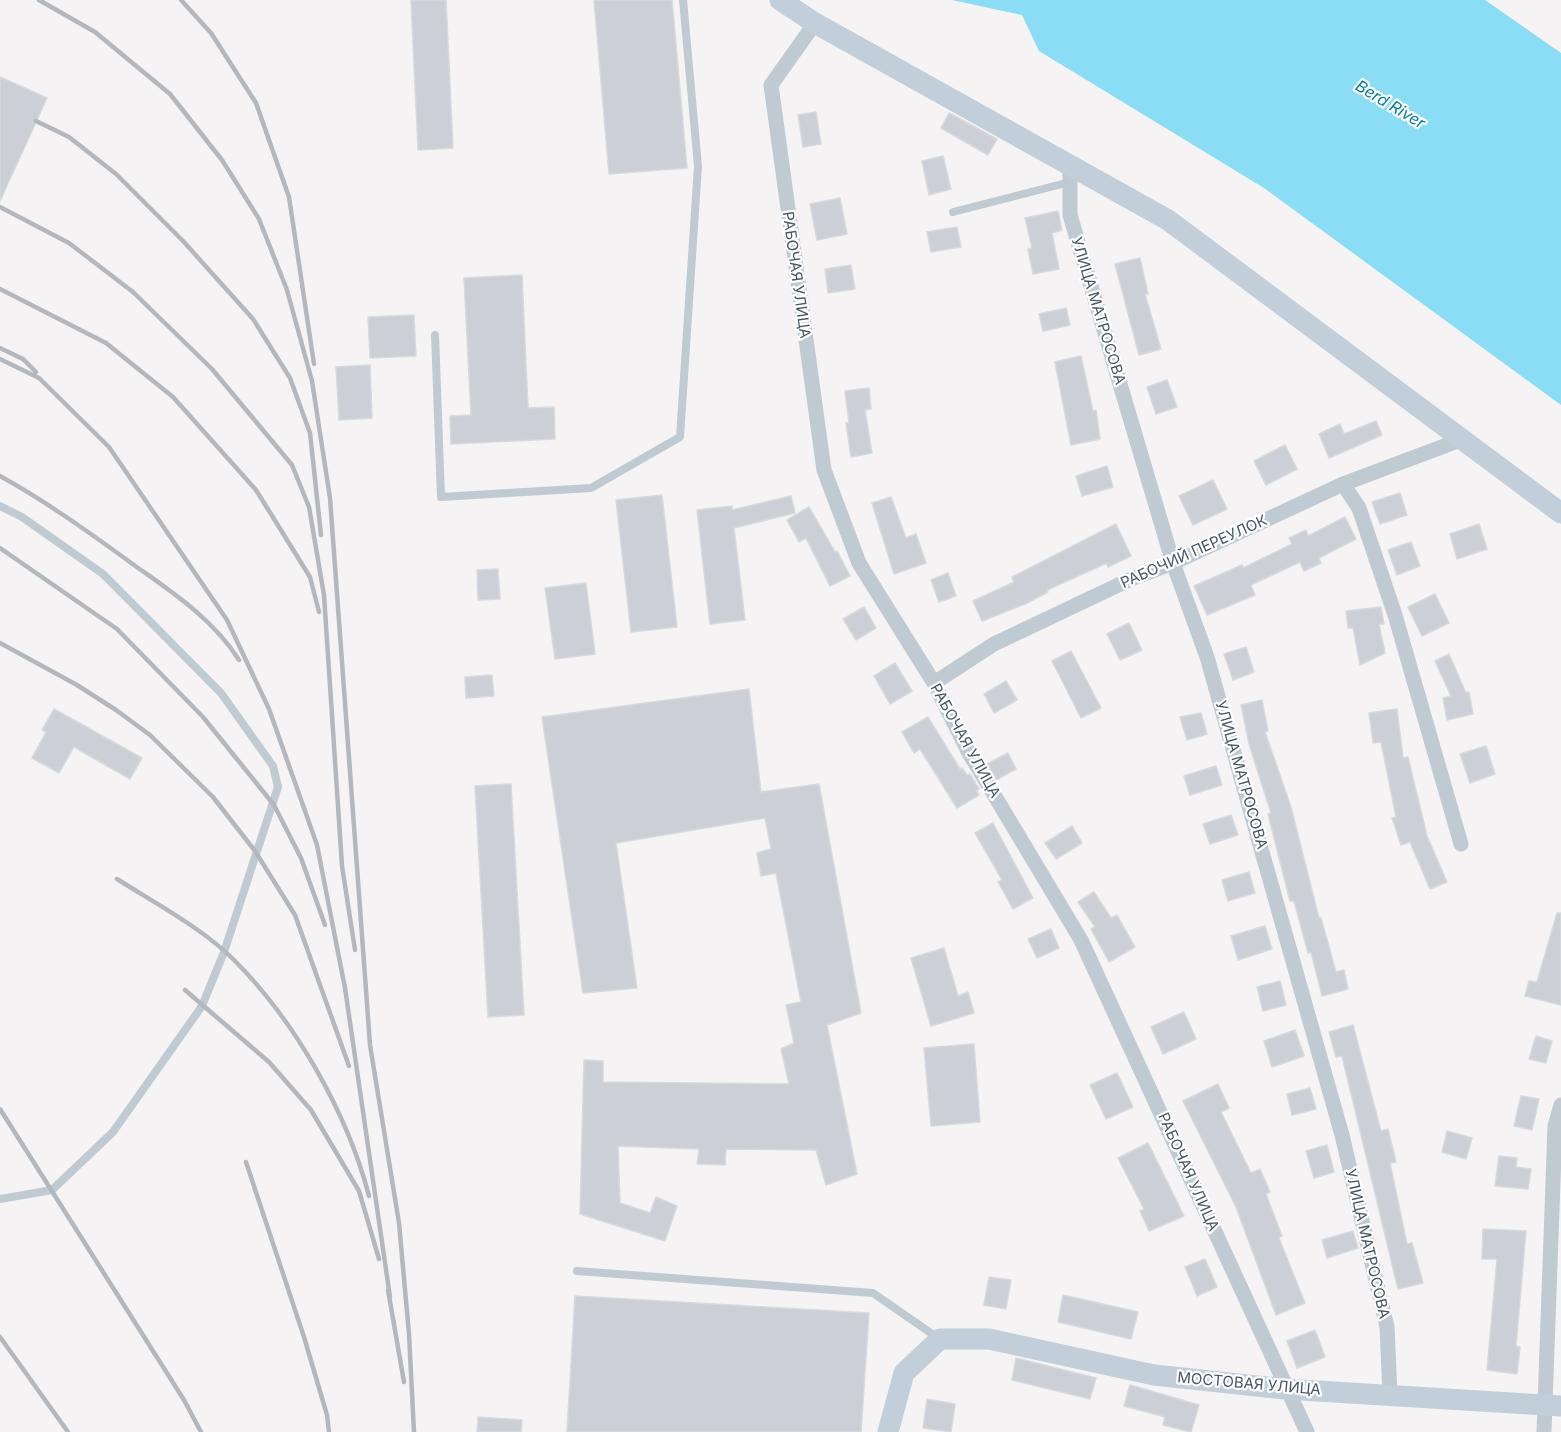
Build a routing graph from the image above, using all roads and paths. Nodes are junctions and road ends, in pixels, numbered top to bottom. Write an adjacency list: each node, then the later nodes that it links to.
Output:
1 (683, 0): 6 (lane)
2 (780, 0): 3 (street)
3 (816, 23): 4 (street); 12 (street, РАБОЧАЯ УЛИЦА)
4 (1070, 173): 5 (lane); 7 (street); 11 (street, УЛИЦА МАТРОСОВА)
5 (953, 212)
6 (435, 335)
7 (1463, 439): 8 (street, РАБОЧИЙ ПЕРЕУЛОК); 10 (street)
8 (1343, 484): 11 (street, РАБОЧИЙ ПЕРЕУЛОК); 13 (street)
9 (0, 506): 15 (lane)
10 (1561, 513)
11 (1173, 563): 12 (street, РАБОЧИЙ ПЕРЕУЛОК); 19 (street, УЛИЦА МАТРОСОВА)
12 (934, 683): 18 (street, РАБОЧАЯ УЛИЦА)
13 (1461, 844)
14 (1561, 1105): 20 (street)
15 (0, 1199)
16 (577, 1272): 17 (lane)
17 (940, 1339): 18 (street, МОСТОВАЯ УЛИЦА); 21 (street)
18 (1285, 1389): 19 (street, МОСТОВАЯ УЛИЦА); 22 (street, РАБОЧАЯ УЛИЦА)
19 (1390, 1394): 20 (street, МОСТОВАЯ УЛИЦА)
20 (1553, 1406): 23 (street)
21 (888, 1432)
22 (1307, 1432)
23 (1544, 1432)

